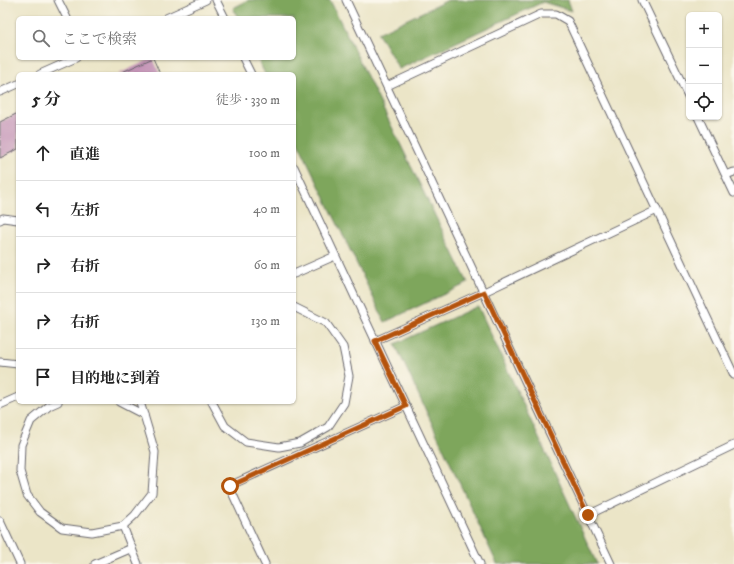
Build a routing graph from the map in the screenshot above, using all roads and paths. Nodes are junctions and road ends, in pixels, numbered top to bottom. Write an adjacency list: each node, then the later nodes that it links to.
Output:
1 (58, 0): 6 (lane)
2 (206, 0): 7 (lane)
3 (216, 0): 8 (lane)
4 (346, 0): 14 (lane)
5 (642, 0): 16 (lane)
6 (66, 16)
7 (170, 16)
8 (224, 16)
9 (72, 60): 11 (lane)
10 (244, 60): 12 (lane)
11 (44, 72)
12 (250, 72)
13 (16, 85): 15 (lane)
14 (387, 86): 22 (lane); 27 (lane)
15 (0, 92)
16 (686, 92)
17 (699, 120): 20 (lane)
18 (296, 171): 25 (lane)
19 (734, 172): 20 (lane)
20 (726, 175): 21 (lane)
21 (734, 193)
22 (657, 210): 27 (lane); 32 (lane)
23 (0, 220): 24 (lane)
24 (16, 220)
25 (335, 256): 26 (lane); 29 (lane)
26 (296, 273)
27 (484, 292): 29 (lane); 42 (lane)
28 (296, 308): 37 (lane)
29 (375, 341): 39 (lane)
30 (0, 362): 31 (lane)
31 (16, 364)
32 (734, 375)
33 (16, 398): 38 (lane)
34 (54, 404): 44 (lane)
35 (123, 404): 40 (lane)
36 (141, 404): 40 (lane)
37 (213, 404)
38 (0, 405)
39 (406, 406): 49 (lane); 50 (lane)
40 (144, 415): 44 (lane)
41 (734, 445): 42 (lane)
42 (588, 515): 51 (lane)
43 (0, 521): 46 (lane)
44 (123, 526): 45 (lane)
45 (132, 548): 47 (lane); 48 (lane)
46 (20, 564)
47 (95, 564)
48 (138, 564)
49 (265, 564)
50 (480, 564)
51 (611, 564)

